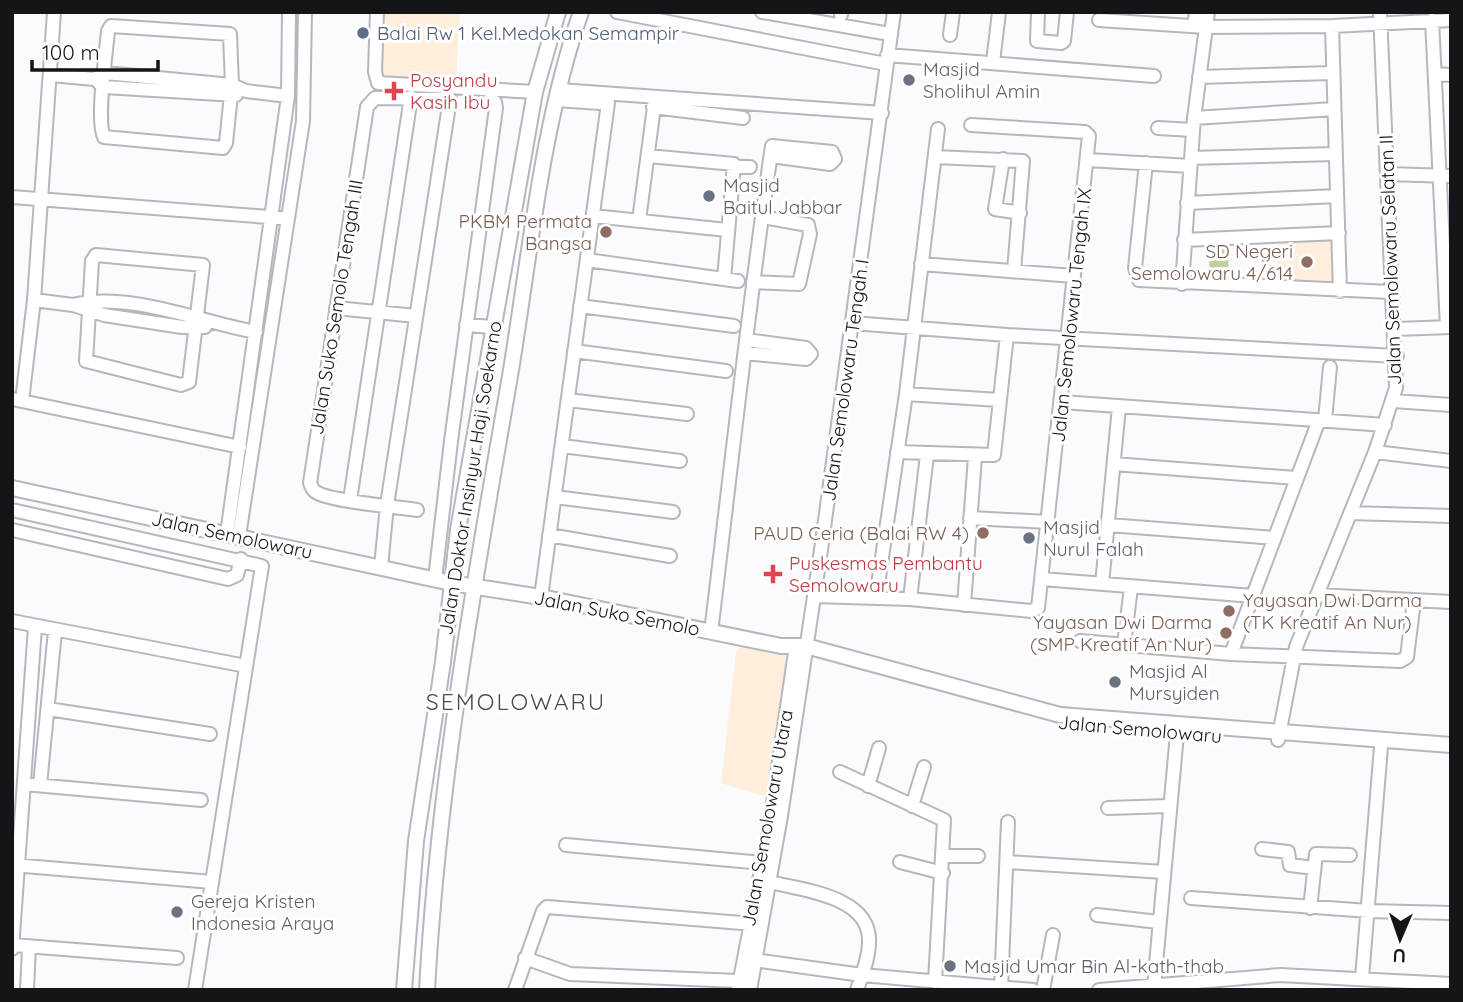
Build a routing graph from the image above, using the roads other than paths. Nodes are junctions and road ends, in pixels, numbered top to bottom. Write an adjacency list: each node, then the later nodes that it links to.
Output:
1 (54, 12): 30 (street)
2 (289, 12): 38 (street)
3 (305, 12): 72 (street)
4 (377, 12): 36 (street)
5 (558, 12): 36 (main road, Jalan Doktor Insinyur Haji Soekarno)
6 (581, 12): 37 (main road, Jalan Doktor Insinyur Haji Soekarno)
7 (617, 12): 17 (street)
8 (762, 12): 16 (street)
9 (894, 12): 24 (street, Jalan Semolowaru Tengah I)
10 (953, 12): 25 (street)
11 (999, 12): 27 (street)
12 (1038, 12): 13 (street)
13 (1067, 12)
14 (1196, 12): 22 (street)
15 (1208, 12): 22 (street)
16 (785, 14): 24 (street)
17 (674, 18): 26 (street)
18 (1381, 18): 20 (street); 23 (street); 62 (street, Jalan Semolowaru Selatan II)
19 (1099, 20): 22 (street)
20 (1432, 20): 21 (street); 29 (street)
21 (1451, 20)
22 (1200, 26): 23 (street); 33 (street)
23 (1332, 26): 28 (street)
24 (890, 34): 26 (street, Jalan Semolowaru Tengah I)
25 (950, 35)
26 (887, 60): 27 (street); 44 (street, Jalan Semolowaru Tengah I)
27 (993, 62): 32 (street)
28 (1332, 73): 33 (street); 43 (street)
29 (1435, 74): 31 (street); 47 (street)
30 (51, 75): 34 (street); 66 (street)
31 (1451, 75)
32 (1154, 76)
33 (1199, 77): 46 (street)
34 (101, 80): 35 (street); 35 (street); 35 (street)
35 (232, 91): 38 (street)
36 (535, 92): 78 (main road, Jalan Doktor Insinyur Haji Soekarno)
37 (558, 95): 41 (street); 44 (street); 79 (main road, Jalan Doktor Insinyur Haji Soekarno)
38 (288, 96): 71 (street)
39 (411, 97): 96 (street, Jalan Suko Semolo Tengah III); 97 (street); 98 (street, Jalan Suko Semolo Tengah III)
40 (490, 99): 101 (street)
41 (608, 103): 42 (street); 69 (street)
42 (654, 107): 45 (street); 53 (street)
43 (1334, 109): 46 (street); 52 (street)
44 (882, 113): 100 (street, Jalan Semolowaru Tengah I)
45 (743, 118)
46 (1193, 124): 50 (street); 58 (street)
47 (1437, 124): 49 (street); 63 (street)
48 (971, 125): 57 (street, Jalan Semolowaru Tengah IX)
49 (1451, 125)
50 (1158, 128)
51 (938, 129): 55 (street)
52 (1335, 154): 58 (street); 64 (street)
53 (648, 156): 60 (street); 73 (street)
54 (771, 156): 70 (street)
55 (935, 157): 56 (street); 81 (street)
56 (1003, 159): 68 (street); 68 (street)
57 (1088, 160): 59 (street); 83 (street, Jalan Semolowaru Tengah IX)
58 (1190, 162): 59 (street); 67 (street)
59 (1146, 163): 89 (street)
60 (735, 167): 61 (street); 75 (street)
61 (750, 167)
62 (1387, 174): 63 (street); 92 (street, Jalan Semolowaru Selatan II)
63 (1445, 176): 74 (street)
64 (1337, 196): 67 (street); 76 (street)
65 (12, 197): 66 (street)
66 (41, 200): 71 (street); 93 (street)
67 (1187, 202): 77 (street)
68 (1020, 213): 82 (street)
69 (593, 216): 73 (street); 80 (street)
70 (762, 217): 87 (street); 87 (street)
71 (272, 218): 72 (street); 107 (street)
72 (288, 219): 134 (street)
73 (639, 220): 75 (street)
74 (1447, 226): 84 (street)
75 (727, 230): 85 (street)
76 (1339, 233): 77 (street); 91 (street)
77 (1184, 240): 89 (street)
78 (505, 249): 79 (main road); 88 (main road, Jalan Doktor Insinyur Haji Soekarno)
79 (529, 252): 90 (main road, Jalan Doktor Insinyur Haji Soekarno)
80 (587, 260): 85 (street); 94 (street)
81 (921, 264): 82 (street); 106 (street)
82 (1014, 271): 83 (street)
83 (1074, 276): 109 (street, Jalan Semolowaru Tengah IX)
84 (1448, 277): 104 (street)
85 (724, 279): 86 (street)
86 (737, 281)
87 (753, 282): 174 (street)
88 (500, 284): 90 (main road); 103 (main road, Jalan Doktor Insinyur Haji Soekarno)
89 (1182, 284): 91 (street)
90 (524, 286): 160 (main road, Jalan Doktor Insinyur Haji Soekarno)
91 (1340, 291): 92 (street)
92 (1391, 292): 105 (street, Jalan Semolowaru Selatan II)
93 (34, 300): 95 (street); 115 (street)
94 (580, 306): 102 (street); 110 (street)
95 (90, 307): 99 (street); 99 (street); 99 (street)
96 (336, 308): 97 (street); 138 (street, Jalan Suko Semolo Tengah III)
97 (378, 312): 98 (street); 138 (street)
98 (416, 316): 139 (street)
99 (198, 323): 107 (street)
100 (852, 323): 106 (street); 163 (street, Jalan Semolowaru Tengah I)
101 (466, 324): 103 (street); 156 (street)
102 (734, 326)
103 (492, 327): 158 (main road, Jalan Doktor Insinyur Haji Soekarno)
104 (1449, 327): 105 (street)
105 (1395, 329): 111 (street, Jalan Semolowaru Selatan II)
106 (912, 330): 108 (street); 114 (street)
107 (256, 332): 126 (street)
108 (1007, 335): 109 (street); 117 (street)
109 (1068, 337): 111 (street); 119 (street, Jalan Semolowaru Tengah IX)
110 (574, 351): 113 (street); 116 (street)
111 (1397, 356): 118 (street, Jalan Semolowaru Selatan II)
112 (1329, 367): 123 (street)
113 (726, 371)
114 (906, 394): 117 (street); 127 (street)
115 (17, 400): 126 (street)
116 (568, 400): 122 (street); 125 (street)
117 (999, 400): 130 (street)
118 (1393, 401): 120 (street); 124 (street, Jalan Semolowaru Selatan II)
119 (1062, 402): 121 (street); 146 (street, Jalan Semolowaru Tengah IX)
120 (1451, 405)
121 (1119, 407): 123 (street); 133 (street)
122 (687, 414)
123 (1322, 420): 124 (street); 135 (street)
124 (1385, 425): 128 (street, Jalan Semolowaru Selatan II)
125 (562, 446): 131 (street); 137 (street)
126 (240, 447): 134 (street)
127 (897, 452): 129 (street); 166 (street)
128 (1375, 452): 132 (street); 143 (street, Jalan Semolowaru Selatan II)
129 (927, 455): 130 (street); 167 (street)
130 (975, 457): 145 (street)
131 (680, 461)
132 (1451, 461)
133 (1114, 464): 135 (street); 147 (street)
134 (242, 472): 150 (street)
135 (1296, 478): 152 (street)
136 (12, 488): 149 (main road, Jalan Semolowaru)
137 (555, 496): 142 (street); 151 (street)
138 (350, 499): 139 (street, Jalan Suko Semolo Tengah III)
139 (387, 505): 141 (street, Jalan Suko Semolo Tengah III); 155 (street)
140 (12, 510): 149 (street)
141 (416, 510)
142 (673, 512)
143 (1350, 513): 144 (street); 162 (street, Jalan Semolowaru Selatan II)
144 (1451, 516)
145 (970, 518): 146 (street); 170 (street)
146 (1048, 522): 157 (street, Jalan Semolowaru Tengah IX)
147 (1109, 525): 152 (street); 159 (street)
148 (12, 530): 154 (street)
149 (153, 530): 150 (main road, Jalan Semolowaru); 154 (street)
150 (233, 535): 155 (main road, Jalan Semolowaru)
151 (550, 535): 153 (street); 165 (street)
152 (1274, 538): 164 (street)
153 (670, 556)
154 (241, 559): 180 (street)
155 (381, 567): 156 (main road, Jalan Semolowaru)
156 (435, 579): 158 (main road, Jalan Semolowaru)
157 (1042, 579): 159 (street); 170 (street, Jalan Semolowaru Tengah IX)
158 (451, 583): 160 (main road, Jalan Suko Semolo); 236 (main road, Jalan Doktor Insinyur Haji Soekarno)
159 (1102, 584): 161 (street)
160 (474, 587): 165 (main road, Jalan Suko Semolo); 237 (main road, Jalan Doktor Insinyur Haji Soekarno)
161 (1131, 587): 164 (street); 176 (street)
162 (1317, 595): 168 (street); 179 (street, Jalan Semolowaru Selatan II)
163 (814, 596): 166 (street); 177 (street, Jalan Semolowaru Tengah I)
164 (1253, 596): 178 (street)
165 (541, 597): 174 (main road, Jalan Suko Semolo)
166 (876, 598): 167 (street)
167 (909, 599): 170 (street)
168 (1414, 601): 169 (street); 179 (street)
169 (1451, 602)
170 (964, 605)
171 (12, 621): 172 (street)
172 (35, 627): 173 (street); 192 (street)
173 (55, 631): 180 (street); 181 (street)
174 (710, 632): 177 (main road, Jalan Suko Semolo)
175 (1080, 641): 176 (street)
176 (1124, 645): 178 (street)
177 (797, 649): 182 (main road, Jalan Semolowaru); 207 (street, Jalan Semolowaru Utara); 213 (street, Jalan Semolowaru Utara)
178 (1231, 654): 179 (street)
179 (1294, 656): 185 (street, Jalan Semolowaru Selatan II)
180 (246, 666): 212 (street)
181 (48, 709): 183 (street); 193 (street)
182 (1059, 719): 184 (main road, Jalan Semolowaru); 185 (main road, Jalan Semolowaru)
183 (210, 734)
184 (1177, 734): 185 (main road, Jalan Semolowaru); 197 (street)
185 (1278, 736): 186 (main road, Jalan Semolowaru); 187 (main road, Jalan Semolowaru)
186 (1451, 745)
187 (1381, 747): 189 (main road, Jalan Semolowaru); 216 (street)
188 (879, 748): 194 (street)
189 (1451, 754)
190 (923, 767): 196 (street)
191 (840, 772): 194 (street)
192 (24, 784): 193 (street); 208 (street)
193 (40, 785): 195 (street)
194 (868, 786): 196 (street)
195 (201, 800)
196 (912, 806): 203 (street)
197 (1169, 806): 198 (street); 210 (street)
198 (1108, 808)
199 (1008, 822): 206 (street)
200 (566, 845): 207 (street)
201 (1262, 849): 209 (street)
202 (1350, 855): 209 (street)
203 (944, 856): 204 (street); 211 (street)
204 (978, 856)
205 (900, 862): 211 (street)
206 (1007, 862): 210 (street); 235 (street)
207 (763, 863): 220 (street, Jalan Semolowaru Utara)
208 (15, 865): 212 (street); 222 (street)
209 (1314, 868): 215 (street)
210 (1164, 872): 219 (street)
211 (943, 873): 229 (street)
212 (212, 882): 239 (street)
213 (770, 882): 220 (street, Jalan Semolowaru Utara); 227 (street)
214 (1191, 898): 215 (street)
215 (1310, 908): 216 (street)
216 (1369, 911): 217 (street); 228 (street)
217 (1451, 913)
218 (1097, 915): 219 (street)
219 (1159, 922): 234 (street)
220 (755, 924): 225 (street); 226 (street, Jalan Semolowaru Utara); 233 (street, Jalan Semolowaru Utara)
221 (1054, 935): 244 (street)
222 (12, 947): 223 (street)
223 (29, 947): 224 (street); 238 (street)
224 (177, 958)
225 (525, 958): 231 (street); 240 (street)
226 (754, 960): 227 (street); 241 (street, Jalan Semolowaru Utara)
227 (862, 975): 229 (street); 242 (street)
228 (1362, 978): 230 (street); 232 (street)
229 (935, 982): 235 (street)
230 (1266, 983): 234 (street)
231 (685, 984): 233 (street)
232 (1451, 984)
233 (738, 986)
234 (1154, 986): 245 (street)
235 (993, 988): 243 (street)
236 (404, 989)
237 (426, 989)
238 (27, 990)
239 (195, 990)
240 (515, 990)
241 (750, 990)
242 (857, 990)
243 (1033, 990)
244 (1043, 990)
245 (1099, 990)

